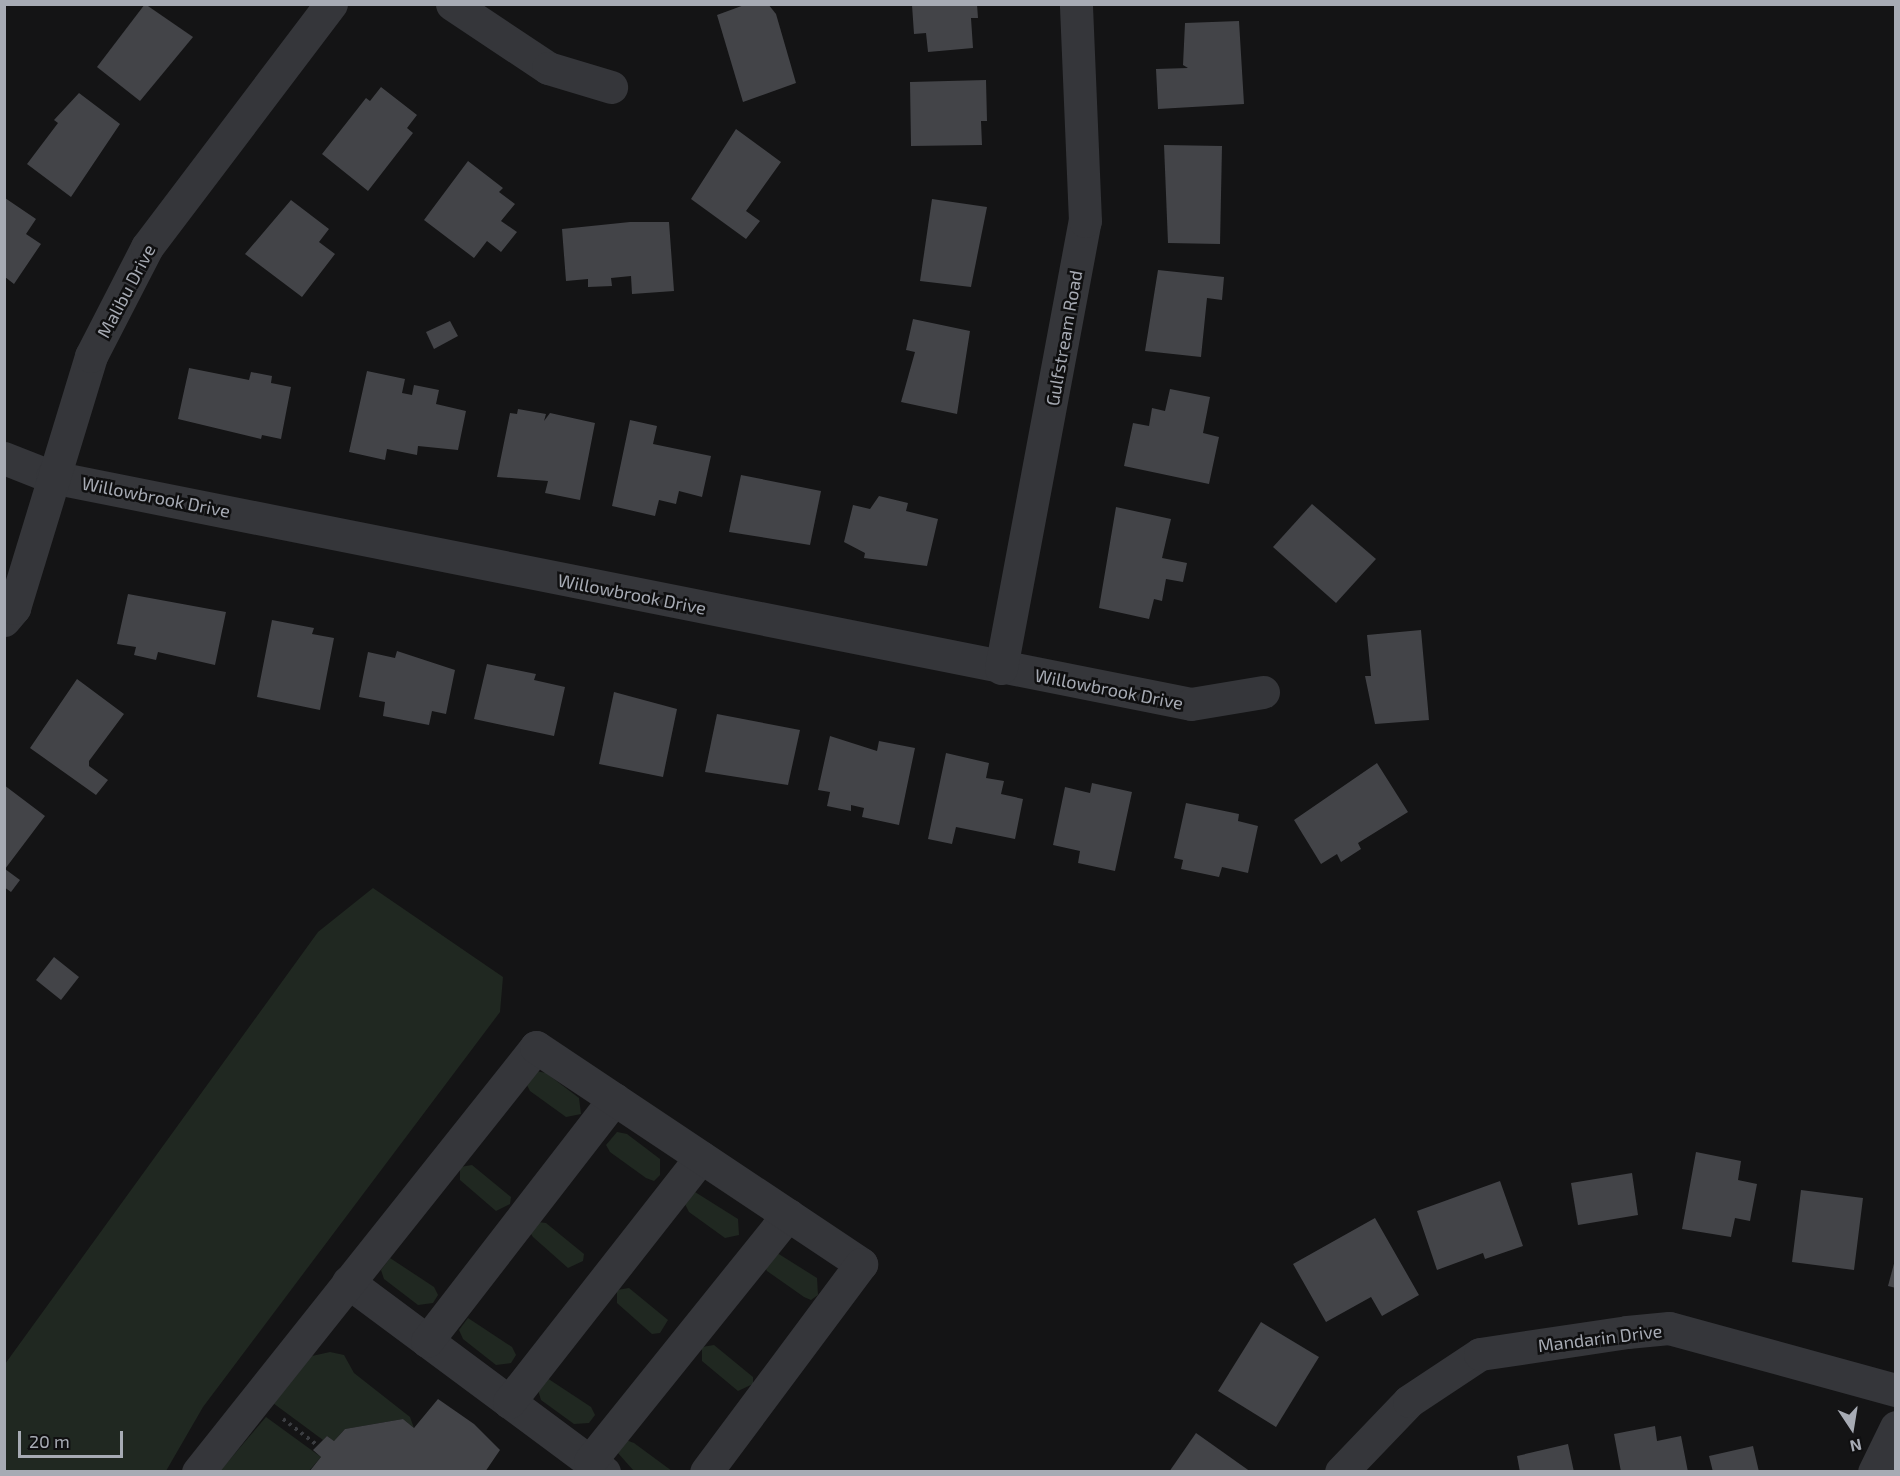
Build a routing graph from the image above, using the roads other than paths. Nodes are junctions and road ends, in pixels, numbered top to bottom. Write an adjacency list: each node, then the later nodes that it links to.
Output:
1 (331, 4): 6 (street, Malibu Drive)
2 (452, 4): 4 (street)
3 (1076, 4): 8 (street, Gulfstream Road)
4 (611, 87)
5 (4, 458): 6 (street, Willowbrook Drive)
6 (52, 477): 7 (street, Malibu Drive); 8 (street, Willowbrook Drive)
7 (4, 620)
8 (1001, 668): 9 (street, Willowbrook Drive)
9 (1263, 692)
10 (614, 1099): 11 (street); 13 (street); 14 (street)
11 (701, 1157): 12 (street); 16 (street)
12 (788, 1215): 18 (street); 20 (street)
13 (348, 1282): 14 (street); 19 (street)
14 (427, 1341): 16 (street)
15 (1896, 1390): 21 (street, Mandarin Drive)
16 (509, 1402): 18 (street)
17 (1896, 1427): 22 (street)
18 (597, 1466)
19 (198, 1472)
20 (706, 1472)
21 (1341, 1472)
22 (1874, 1472)

